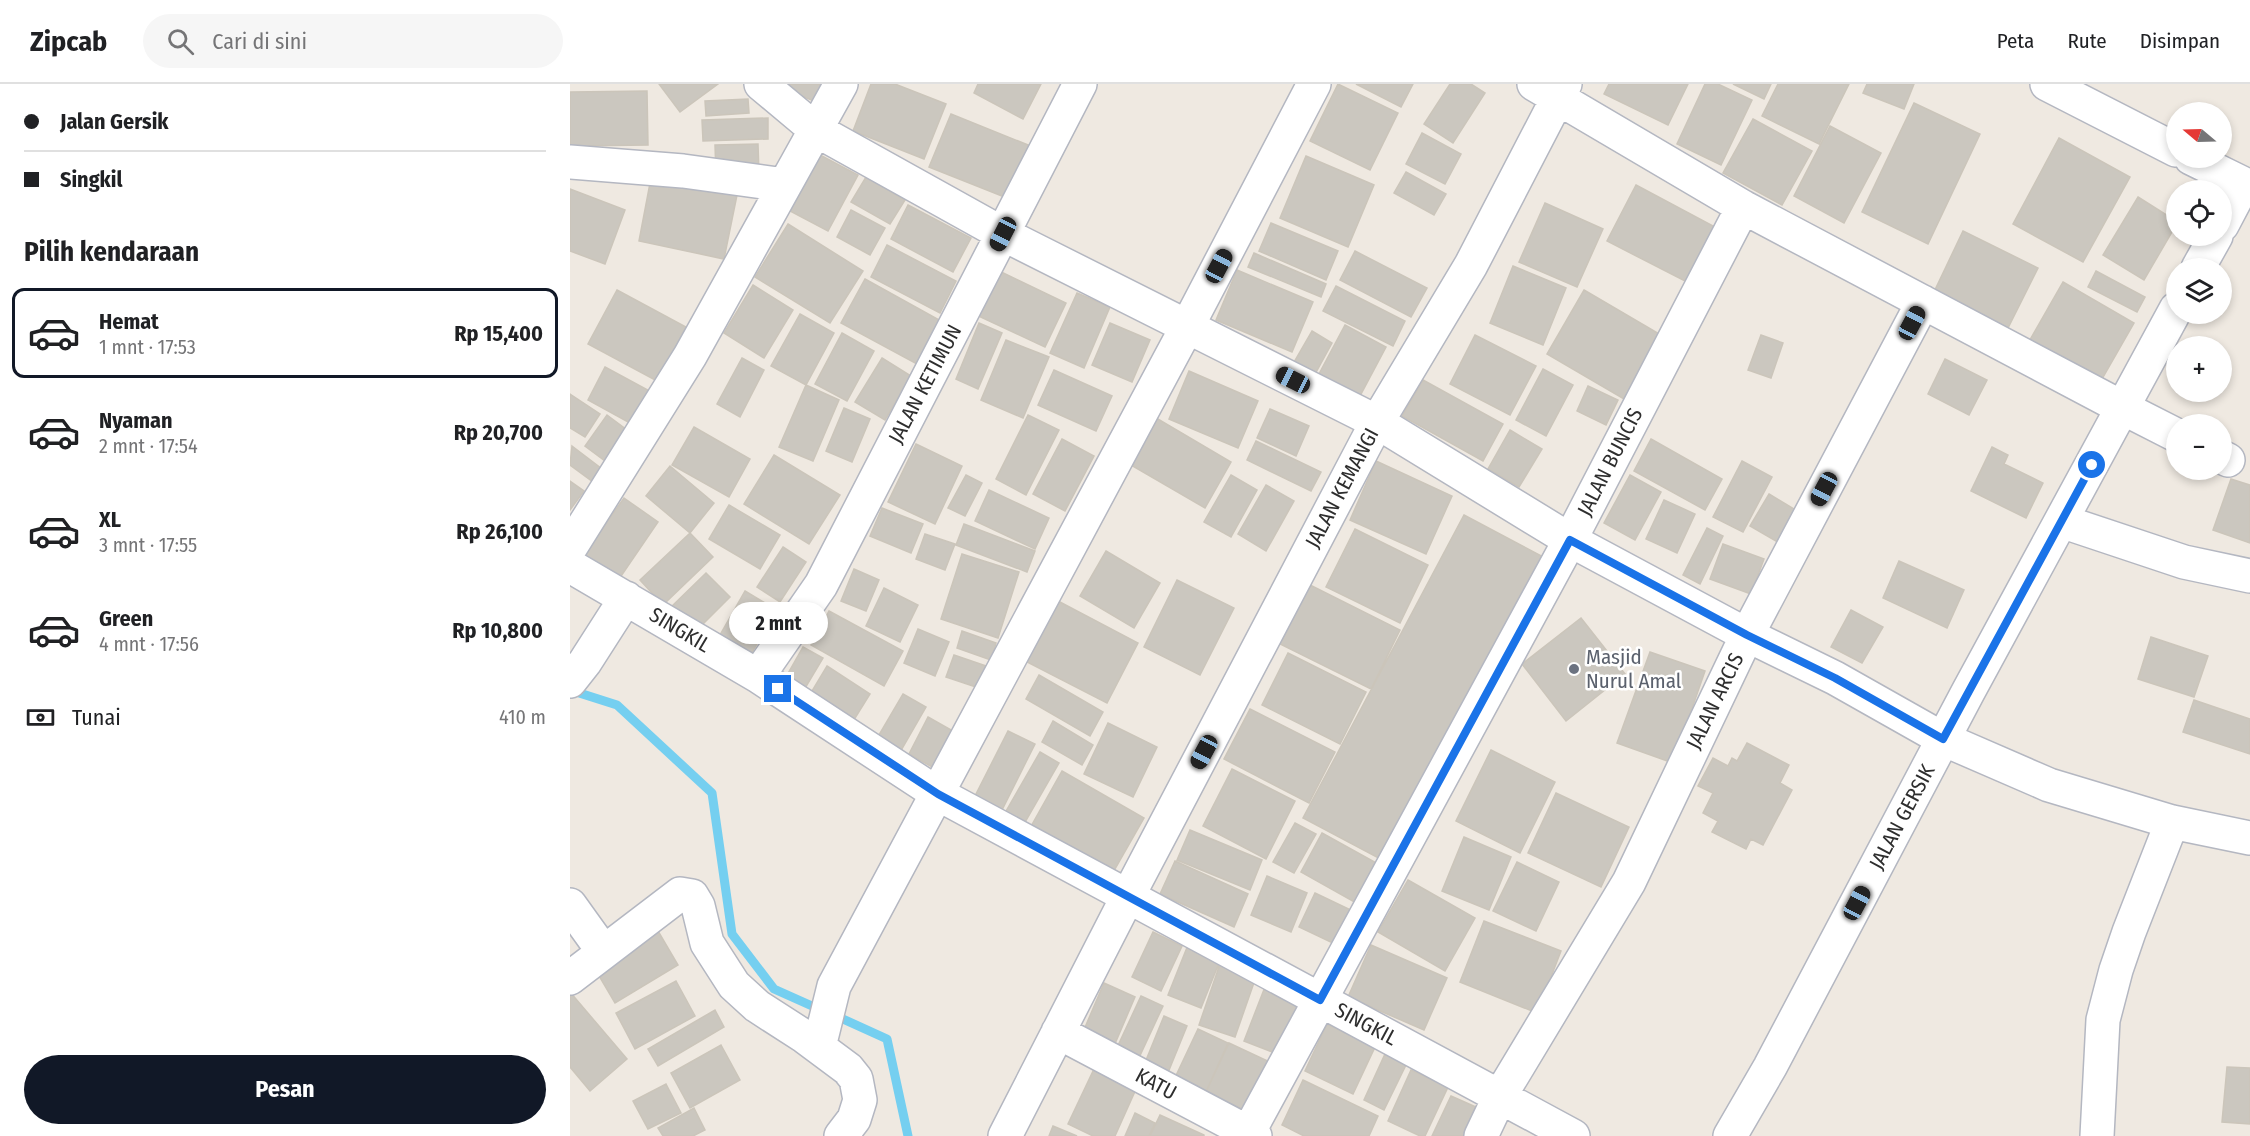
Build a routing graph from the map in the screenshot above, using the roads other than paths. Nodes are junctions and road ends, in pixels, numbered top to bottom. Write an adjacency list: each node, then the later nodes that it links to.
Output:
1 (761, 84): 7 (street)
2 (841, 84): 7 (street)
3 (1080, 84): 15 (street, JALAN KETIMUN)
4 (1314, 84): 18 (street)
5 (2047, 84): 8 (street)
6 (1552, 89): 13 (street); 20 (street, JALAN KEMANGI)
7 (816, 130): 11 (street); 15 (street)
8 (2166, 145)
9 (570, 162): 11 (street)
10 (2211, 168): 12 (street)
11 (785, 185): 24 (street)
12 (2247, 186): 14 (street)
13 (1743, 207): 16 (street); 23 (street, JALAN BUNCIS)
14 (2232, 209)
15 (1003, 234): 18 (street); 30 (street, JALAN KETIMUN)
16 (1923, 302): 19 (street); 28 (street, JALAN ARCIS)
17 (2168, 324): 19 (street, JALAN GERSIK)
18 (1187, 327): 20 (street); 32 (street)
19 (2123, 408): 21 (street); 22 (street, JALAN GERSIK)
20 (1377, 422): 23 (street); 35 (street, JALAN KEMANGI)
21 (2166, 430)
22 (2061, 521): 26 (street); 31 (street, JALAN GERSIK)
23 (1570, 540): 28 (street); 39 (street, JALAN BUNCIS)
24 (570, 548)
25 (570, 566): 27 (street, SINGKIL)
26 (2250, 576)
27 (626, 598): 29 (street); 30 (street, SINGKIL)
28 (1747, 635): 31 (street); 42 (street, JALAN ARCIS)
29 (578, 672)
30 (758, 676): 32 (street, SINGKIL)
31 (1943, 739): 33 (street); 48 (street, JALAN GERSIK)
32 (938, 794): 35 (street, SINGKIL); 41 (street)
33 (2172, 822): 34 (street); 49 (street)
34 (2250, 838)
35 (1128, 896): 39 (street, SINGKIL); 40 (street, JALAN KEMANGI)
36 (570, 905): 37 (street)
37 (603, 951): 38 (street); 41 (street)
38 (570, 978)
39 (1320, 1000): 42 (street, SINGKIL); 43 (street, JALAN BUNCIS)
40 (1058, 1032): 43 (street, KATU); 45 (street, JALAN KEMANGI)
41 (821, 1039): 44 (street)
42 (1500, 1096): 46 (street, JALAN ARCIS); 47 (street, SINGKIL)
43 (1252, 1134)
44 (841, 1136)
45 (1005, 1136)
46 (1481, 1136)
47 (1573, 1136)
48 (1730, 1136)
49 (2097, 1136)

